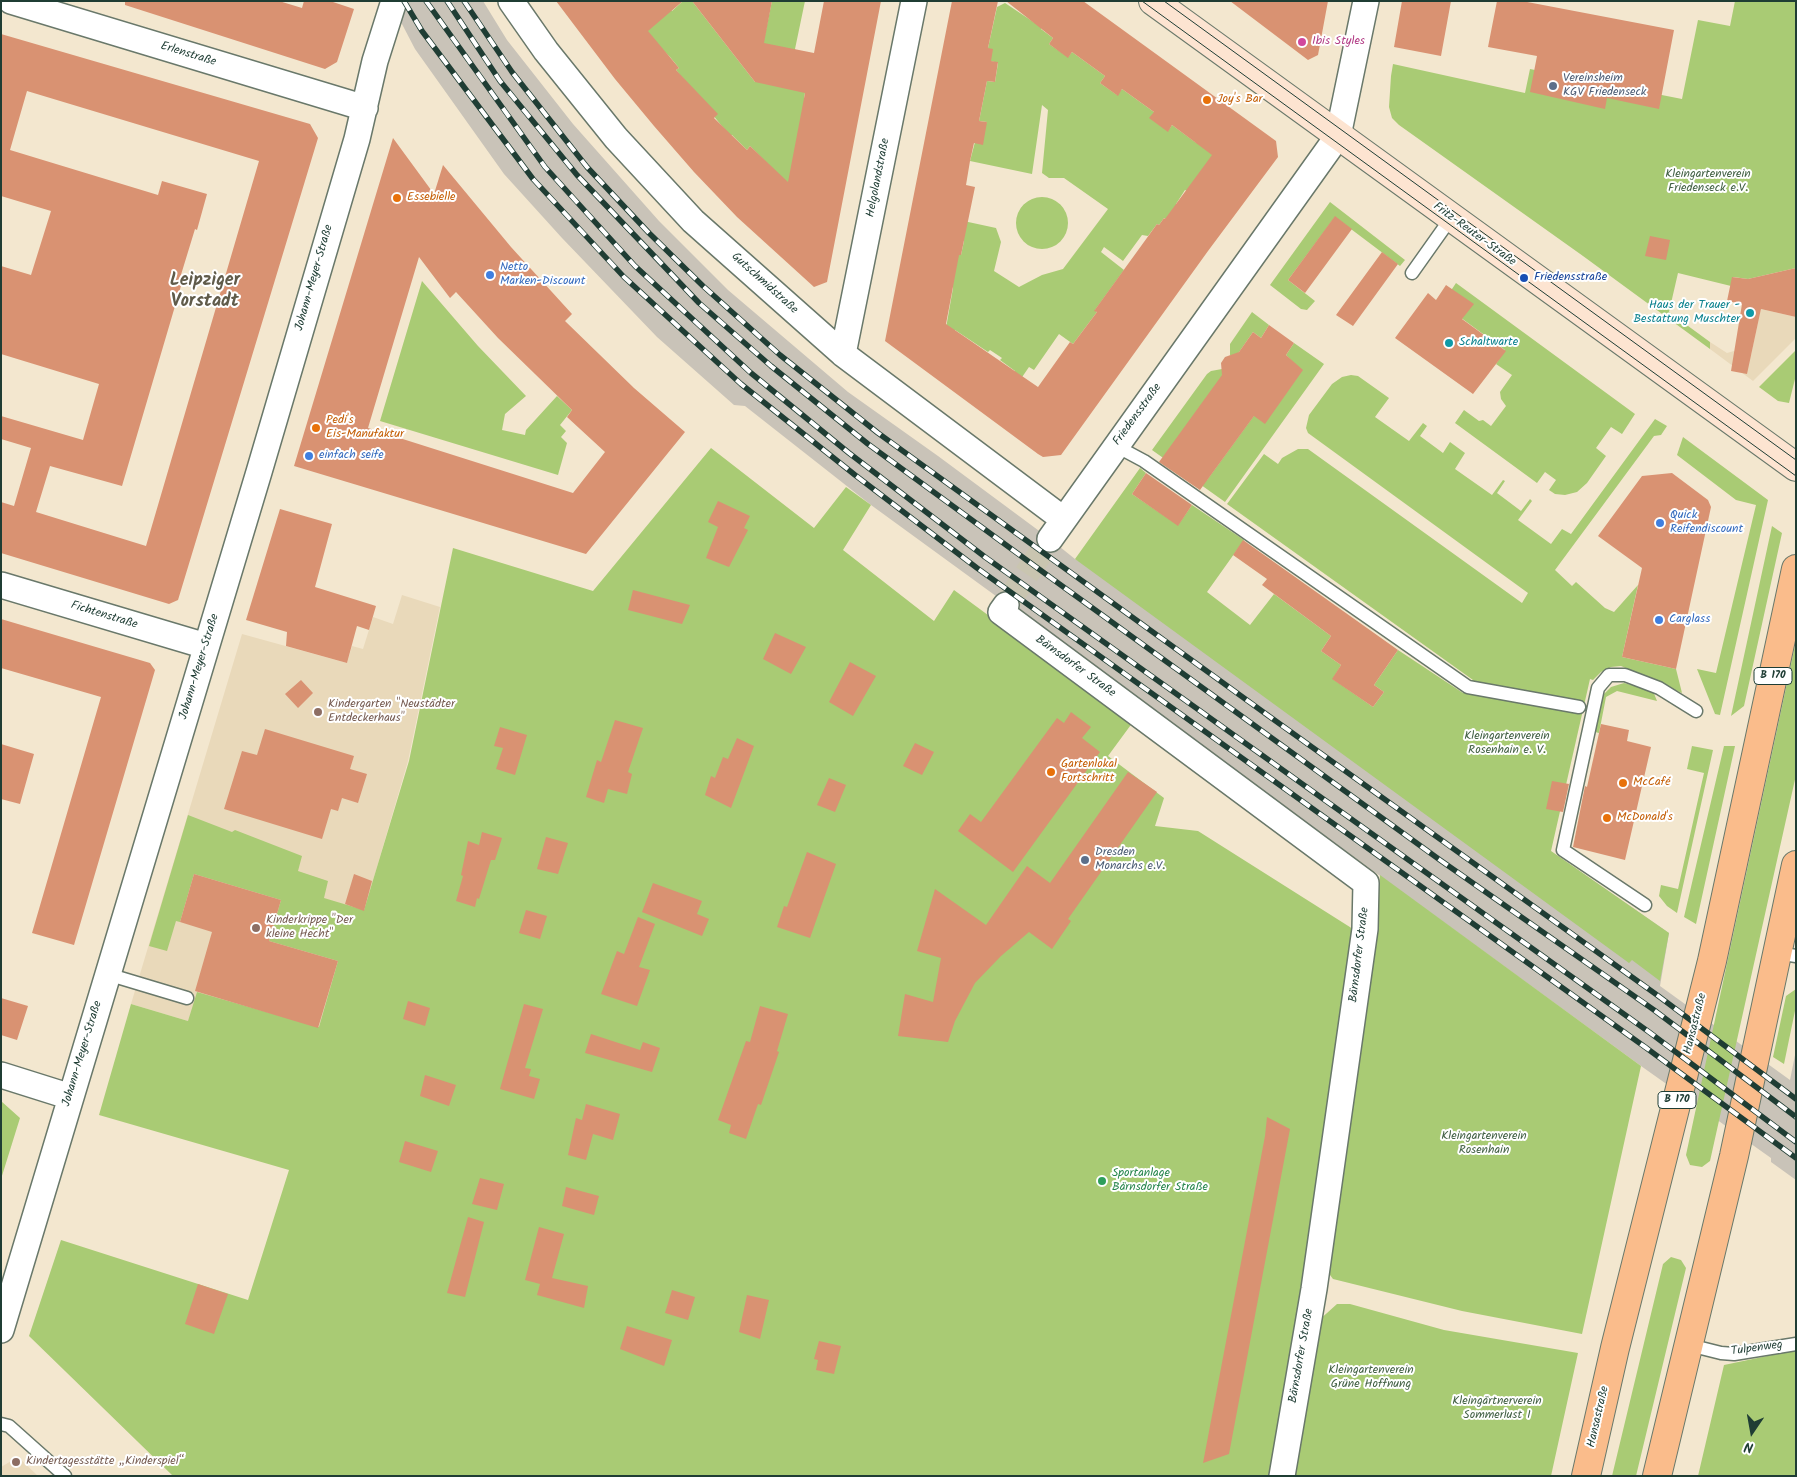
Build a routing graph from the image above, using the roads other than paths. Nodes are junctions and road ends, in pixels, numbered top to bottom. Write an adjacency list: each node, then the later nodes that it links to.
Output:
1 (11, 1): 7 (street, Erlenstraße)
2 (394, 1): 7 (street, Johann-Meyer-Straße)
3 (511, 1): 11 (street, Gutschmidstraße)
4 (914, 1): 11 (street, Helgolandstraße)
5 (1153, 1): 8 (main road, Fritz-Reuter-Straße)
6 (1366, 1): 8 (street, Friedensstraße)
7 (365, 108): 18 (street, Johann-Meyer-Straße)
8 (1338, 136): 9 (main road, Fritz-Reuter-Straße); 12 (street, Friedensstraße)
9 (1451, 218): 10 (lane); 13 (main road, Fritz-Reuter-Straße)
10 (1412, 273)
11 (843, 354): 14 (street, Gutschmidstraße)
12 (1116, 446): 14 (street, Friedensstraße); 19 (lane)
13 (1796, 467)
14 (1057, 529)
15 (1796, 569): 34 (main road, Hansastraße / B 170)
16 (1, 585): 18 (street, Fichtenstraße)
17 (1004, 609): 33 (street, Bärnsdorfer Straße)
18 (206, 646): 24 (street, Johann-Meyer-Straße)
19 (1579, 708)
20 (1696, 711): 22 (lane)
21 (1796, 865): 23 (main road)
22 (1645, 905)
23 (1786, 954): 30 (main road)
24 (108, 974): 25 (lane); 27 (street, Johann-Meyer-Straße)
25 (187, 998)
26 (1, 1075): 27 (street)
27 (71, 1097): 28 (street, Johann-Meyer-Straße)
28 (1, 1330)
29 (1796, 1344): 30 (lane, Tulpenweg)
30 (1690, 1345): 35 (main road)
31 (1, 1424): 32 (lane)
32 (65, 1476)
33 (1282, 1476)
34 (1586, 1476)
35 (1657, 1476)

